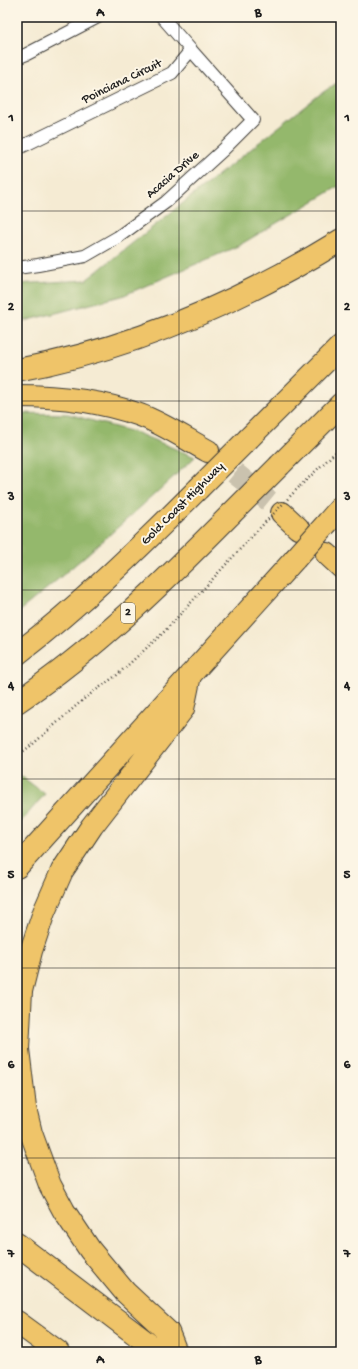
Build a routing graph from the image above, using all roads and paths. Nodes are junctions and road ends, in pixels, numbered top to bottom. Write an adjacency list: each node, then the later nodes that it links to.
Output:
1 (98, 17): 4 (lane)
2 (162, 17): 3 (lane)
3 (191, 50): 5 (lane, Poinciana Circuit); 7 (lane, Acacia Drive)
4 (17, 58)
5 (17, 149)
6 (341, 240): 9 (highway)
7 (17, 268)
8 (341, 346): 17 (highway, Gold Coast Highway, bridge)
9 (17, 370)
10 (17, 396): 13 (highway)
11 (341, 404): 19 (highway, 2, bridge)
12 (341, 447): 20 (path, bridge)
13 (208, 452)
14 (275, 506): 16 (highway)
15 (334, 515): 18 (highway, bridge)
16 (298, 528)
17 (17, 654)
18 (190, 675): 21 (highway); 26 (highway)
19 (17, 702)
20 (17, 756)
21 (17, 867)
22 (17, 1244): 25 (highway)
23 (17, 1322): 24 (highway)
24 (58, 1352)
25 (159, 1352)
26 (176, 1352)

